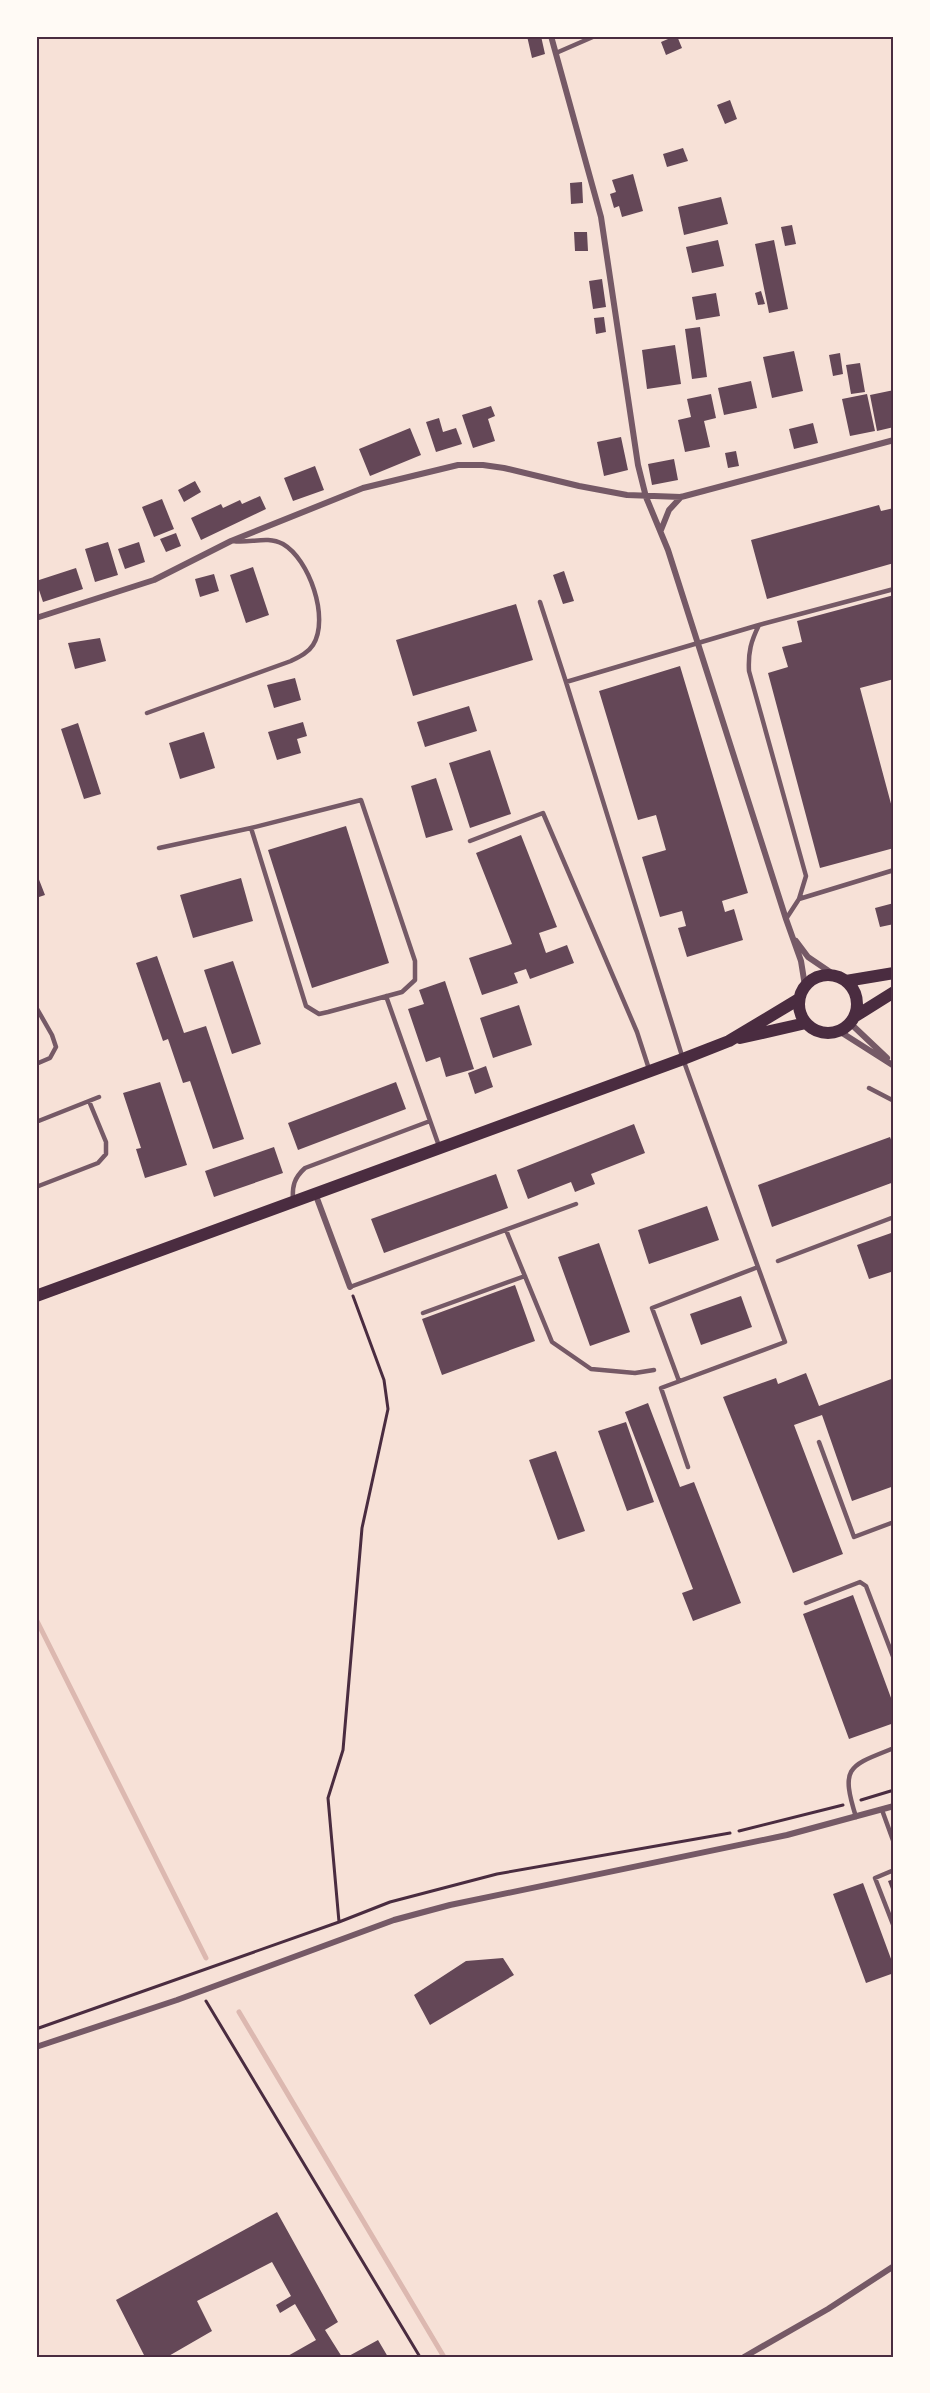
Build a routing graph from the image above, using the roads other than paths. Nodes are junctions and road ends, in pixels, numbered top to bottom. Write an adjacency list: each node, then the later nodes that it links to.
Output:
1 (551, 36): 3 (street)
2 (595, 36): 3 (lane)
3 (556, 53): 5 (street)
4 (894, 440): 6 (street)
5 (646, 497): 6 (street); 7 (street); 8 (street)
6 (681, 497): 7 (street)
7 (661, 530): 13 (street)
8 (231, 541): 11 (street); 15 (lane)
9 (894, 589): 12 (lane)
10 (540, 602): 14 (lane)
11 (36, 618)
12 (759, 625): 13 (lane); 20 (lane)
13 (697, 643): 14 (lane); 21 (street)
14 (566, 682): 34 (lane)
15 (147, 713)
16 (251, 828): 18 (lane); 27 (lane); 27 (lane)
17 (470, 842): 37 (lane)
18 (159, 848)
19 (894, 870): 20 (lane)
20 (799, 899): 21 (lane)
21 (786, 919): 22 (street)
22 (792, 934): 24 (street); 25 (street)
23 (894, 973): 24 (main road)
24 (841, 978): 25 (main road); 30 (main road)
25 (805, 986): 28 (main road)
26 (894, 992): 30 (main road)
27 (386, 996): 42 (lane)
28 (799, 999): 31 (main road); 33 (main road)
29 (36, 1007): 35 (lane)
30 (852, 1020): 32 (main road); 36 (street)
31 (806, 1023): 32 (main road); 33 (main road)
32 (838, 1031): 36 (street)
33 (729, 1041): 34 (main road)
34 (683, 1059): 37 (main road); 52 (lane)
35 (36, 1064)
36 (894, 1065)
37 (650, 1072): 44 (main road)
38 (869, 1088): 41 (lane)
39 (99, 1097): 40 (lane)
40 (89, 1101): 43 (lane); 45 (lane)
41 (894, 1101)
42 (430, 1121): 44 (lane); 47 (lane)
43 (36, 1122)
44 (439, 1148): 46 (main road)
45 (36, 1187)
46 (315, 1193): 47 (main road); 54 (street)
47 (293, 1201): 55 (main road)
48 (576, 1204): 50 (lane)
49 (894, 1217): 51 (lane)
50 (506, 1230): 53 (lane); 54 (lane)
51 (778, 1261)
52 (758, 1267): 58 (lane); 58 (lane)
53 (525, 1276): 56 (lane); 57 (lane)
54 (350, 1287)
55 (36, 1296)
56 (423, 1313)
57 (654, 1370)
58 (679, 1381): 60 (lane)
59 (819, 1442): 61 (lane)
60 (688, 1467)
61 (894, 1522)
62 (806, 1603): 63 (lane)
63 (894, 1659)
64 (894, 1748): 67 (lane)
65 (894, 1806): 66 (street)
66 (882, 1810): 67 (street); 68 (lane)
67 (856, 1817): 71 (street)
68 (894, 1843)
69 (894, 1870): 70 (lane)
70 (894, 1926)
71 (36, 2047)
72 (894, 2266): 73 (street)
73 (744, 2357)

